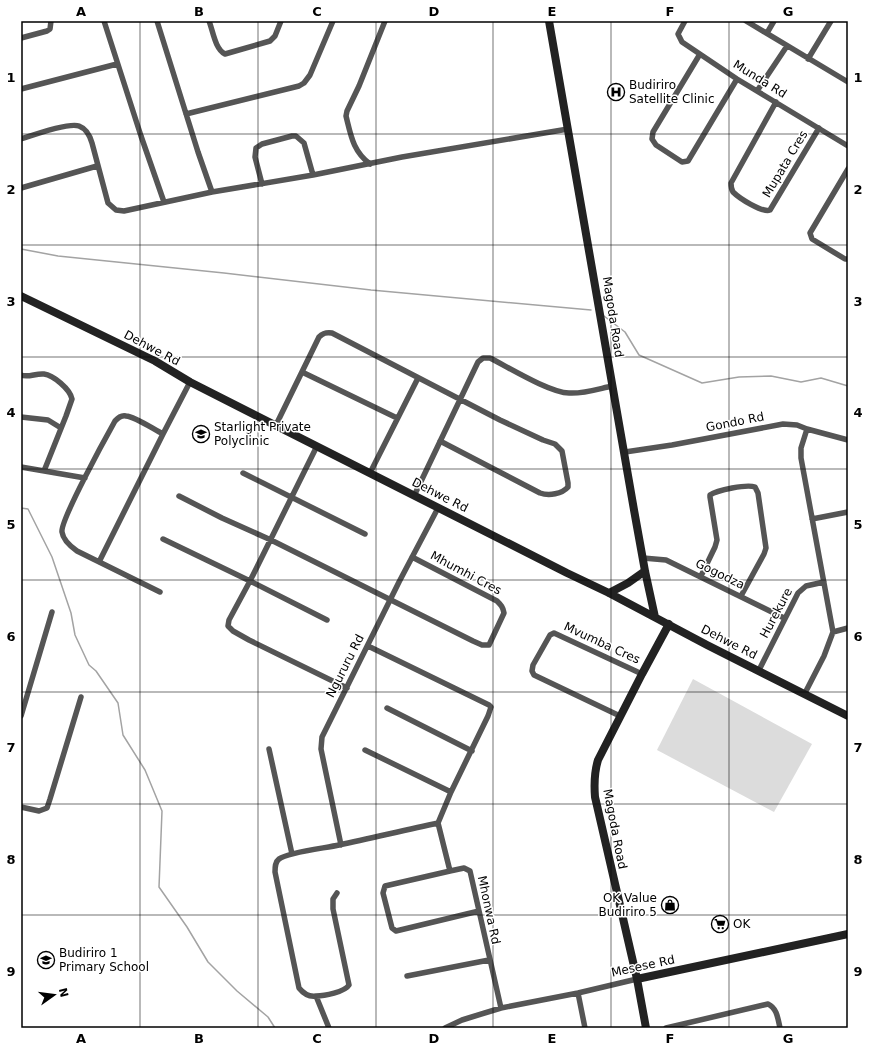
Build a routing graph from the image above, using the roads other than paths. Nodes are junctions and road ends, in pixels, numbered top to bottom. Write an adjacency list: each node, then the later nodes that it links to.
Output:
1 (52, 21): 14 (street)
2 (104, 21): 18 (street)
3 (157, 21): 24 (street)
4 (209, 21): 5 (street)
5 (281, 21)
6 (333, 21): 24 (street)
7 (385, 21): 29 (street)
8 (550, 21): 26 (street, Magoda Road)
9 (685, 21): 16 (street, Munda Rd)
10 (746, 21): 13 (street)
11 (774, 21): 13 (street)
12 (830, 21): 17 (street)
13 (767, 33): 15 (street)
14 (21, 38)
15 (787, 46): 17 (street); 22 (street)
16 (700, 54): 19 (street, Munda Rd); 19 (street)
17 (808, 59): 20 (street)
18 (117, 64): 21 (street); 36 (street)
19 (737, 79): 22 (street, Munda Rd)
20 (848, 82)
21 (21, 89)
22 (757, 91): 23 (street, Munda Rd)
23 (776, 102): 25 (street, Munda Rd); 25 (street, Mupata Cres)
24 (186, 114): 35 (street)
25 (819, 128): 28 (street, Munda Rd)
26 (568, 129): 29 (street); 43 (street, Magoda Road)
27 (21, 139): 30 (street)
28 (848, 146)
29 (370, 164): 32 (street)
30 (97, 166): 34 (street); 36 (street)
31 (848, 169): 37 (street)
32 (313, 175): 33 (street); 33 (street)
33 (262, 184): 35 (street)
34 (21, 188)
35 (212, 192): 36 (street)
36 (164, 202)
37 (848, 258)
38 (21, 296): 42 (street, Dehwe Rd)
39 (302, 372): 41 (street); 46 (street); 47 (street)
40 (21, 375): 48 (street)
41 (418, 378): 44 (street); 46 (street)
42 (190, 382): 47 (street, Dehwe Rd); 50 (street)
43 (612, 386): 44 (street); 54 (street, Magoda Road)
44 (461, 400): 52 (street); 52 (street)
45 (21, 417): 48 (street)
46 (397, 418): 58 (street)
47 (276, 425): 53 (street, Dehwe Rd)
48 (61, 428): 56 (street)
49 (807, 429): 51 (street, Gondo Rd); 54 (street, Gondo Rd); 65 (street)
50 (163, 434): 59 (street); 71 (street)
51 (848, 440)
52 (440, 441): 61 (street)
53 (317, 446): 58 (street, Dehwe Rd); 62 (street)
54 (624, 452): 70 (street, Magoda Road)
55 (21, 467): 56 (street)
56 (44, 471): 59 (street)
57 (243, 473): 62 (street)
58 (370, 473): 61 (street, Dehwe Rd)
59 (85, 478): 71 (street)
60 (179, 496): 68 (street)
61 (414, 496): 63 (street, Dehwe Rd)
62 (291, 497): 66 (street); 68 (street)
63 (438, 508): 69 (street, Ngururu Rd); 77 (street, Dehwe Rd)
64 (848, 512): 65 (street)
65 (812, 519): 75 (street)
66 (365, 534)
67 (163, 539): 74 (street)
68 (271, 540): 74 (street); 79 (street)
69 (412, 557): 79 (street, Ngururu Rd); 79 (street, Mhumhi Cres)
70 (643, 558): 72 (street, Magoda Road); 73 (street, Gogodza)
71 (99, 562): 76 (street)
72 (645, 572): 77 (street); 81 (street, Magoda Road)
73 (701, 576): 78 (street, Gogodza); 78 (street)
74 (250, 581): 83 (street); 90 (street)
75 (824, 582): 82 (street, Hurekure); 86 (street)
76 (160, 592)
77 (609, 593): 81 (street, Dehwe Rd)
78 (741, 596): 82 (street, Gogodza)
79 (391, 600): 87 (street, Ngururu Rd)
80 (52, 612): 94 (street)
81 (656, 617): 84 (street, Dehwe Rd)
82 (784, 618): 88 (street, Hurekure)
83 (327, 620)
84 (669, 624): 88 (street, Dehwe Rd); 89 (street, Magoda Road)
85 (848, 628): 86 (street)
86 (833, 632): 91 (street)
87 (368, 646): 90 (street, Ngururu Rd); 99 (street)
88 (759, 670): 91 (street, Dehwe Rd)
89 (642, 674): 95 (street, Magoda Road); 95 (street, Mvumba Cres)
90 (347, 688): 103 (street, Ngururu Rd)
91 (805, 693): 96 (street, Dehwe Rd)
92 (81, 697): 101 (street)
93 (387, 708): 99 (street)
94 (21, 716)
95 (620, 716): 111 (street, Magoda Road)
96 (848, 716)
97 (269, 749): 104 (street)
98 (365, 750): 100 (street)
99 (472, 751): 100 (street)
100 (451, 792): 102 (street)
101 (21, 807)
102 (438, 823): 103 (street); 105 (street)
103 (341, 845): 104 (street)
104 (292, 854): 113 (street)
105 (450, 871): 107 (street, Mhonwa Rd); 107 (street)
106 (337, 893): 113 (street)
107 (479, 911): 109 (street, Mhonwa Rd)
108 (848, 934): 111 (street, Mesese Rd)
109 (489, 960): 110 (street); 114 (street, Mhonwa Rd)
110 (407, 976)
111 (637, 979): 112 (street, Mesese Rd); 118 (street, Magoda Road)
112 (578, 993): 114 (street, Mesese Rd); 117 (street)
113 (316, 996): 115 (street)
114 (501, 1008): 116 (street, Mesese Rd)
115 (329, 1028)
116 (445, 1028)
117 (585, 1028)
118 (646, 1028)
119 (666, 1028): 120 (street)
120 (780, 1028)

